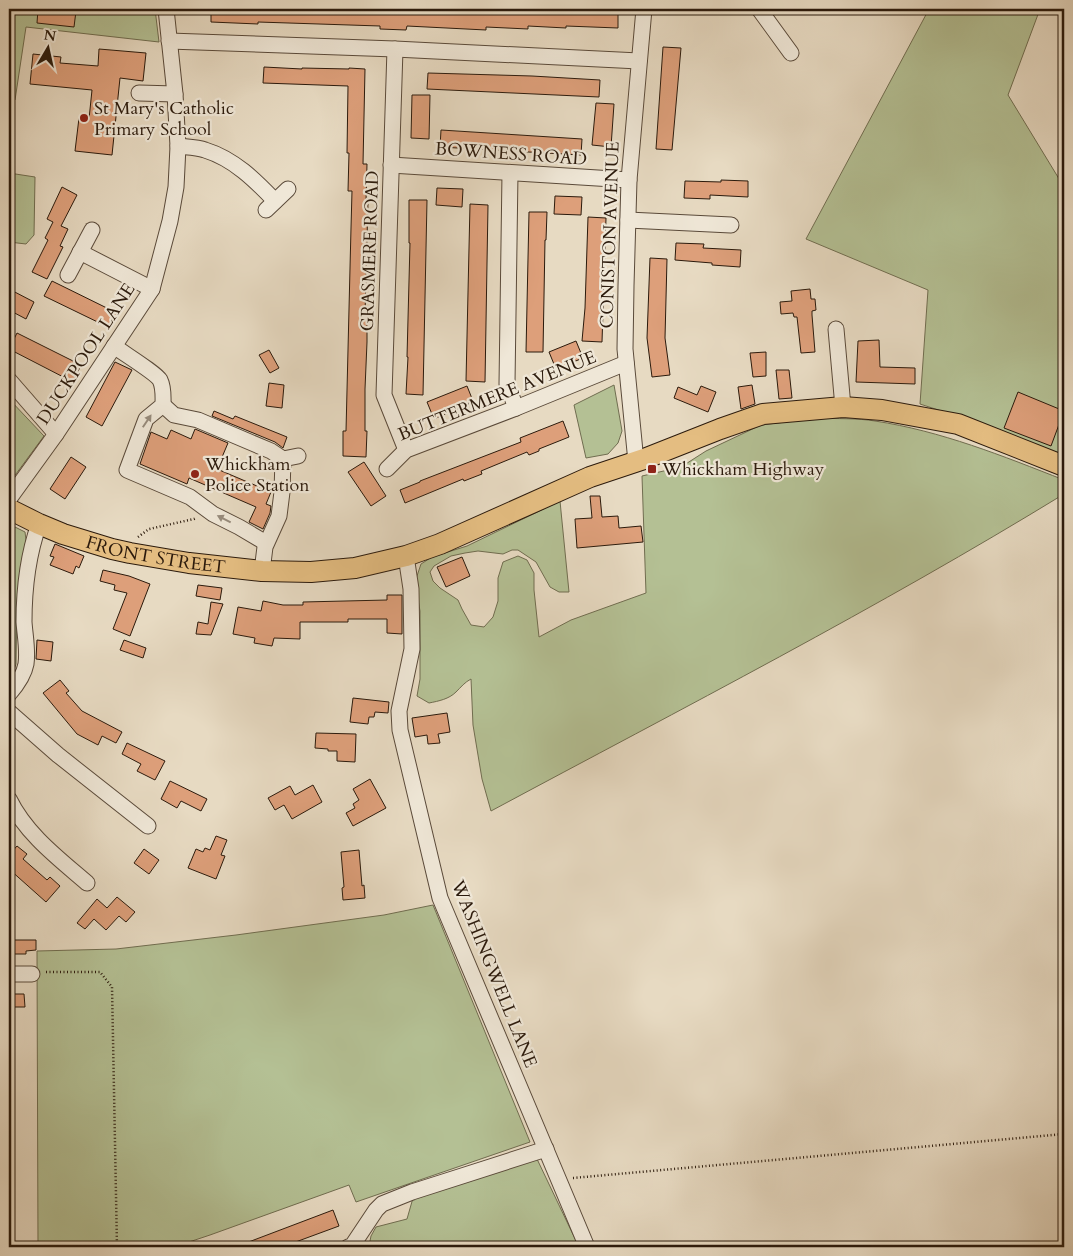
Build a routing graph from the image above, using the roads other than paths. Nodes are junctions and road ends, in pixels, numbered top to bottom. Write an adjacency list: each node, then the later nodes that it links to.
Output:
1 (166, 9): 4 (street, DUCKPOOL LANE)
2 (644, 9): 7 (street, CONISTON AVENUE)
3 (759, 9): 6 (street)
4 (169, 41): 5 (street); 9 (street, DUCKPOOL LANE)
5 (395, 49): 7 (street); 11 (street, GRASMERE ROAD)
6 (791, 53)
7 (639, 61): 13 (street, CONISTON AVENUE)
8 (139, 93): 9 (street)
9 (175, 94): 10 (street, DUCKPOOL LANE)
10 (178, 146): 14 (street); 20 (street, DUCKPOOL LANE)
11 (391, 165): 12 (street, BOWNESS ROAD); 29 (street, GRASMERE ROAD)
12 (510, 173): 13 (street, BOWNESS ROAD); 27 (street)
13 (630, 180): 15 (street, CONISTON AVENUE)
14 (288, 190)
15 (628, 220): 16 (street); 23 (street, CONISTON AVENUE)
16 (731, 225)
17 (92, 230): 18 (street)
18 (80, 252): 19 (street); 20 (street)
19 (68, 275)
20 (152, 289): 22 (street, DUCKPOOL LANE)
21 (836, 329): 26 (street)
22 (114, 346): 25 (street); 28 (street, DUCKPOOL LANE)
23 (626, 363): 27 (street, BUTTERMERE AVENUE); 32 (street, CONISTON AVENUE)
24 (9, 380): 28 (street)
25 (163, 404): 31 (street); 38 (street, one-way to 25)
26 (843, 407): 32 (main road); 33 (main road)
27 (516, 408): 29 (street, BUTTERMERE AVENUE)
28 (56, 434): 35 (street, DUCKPOOL LANE)
29 (406, 450): 34 (street, BUTTERMERE AVENUE)
30 (298, 456): 31 (street)
31 (283, 460): 38 (street)
32 (636, 462): 39 (main road)
33 (1064, 466)
34 (387, 469)
35 (9, 499)
36 (9, 509): 37 (main road, FRONT STREET)
37 (39, 524): 40 (main road, FRONT STREET); 41 (street)
38 (266, 543): 40 (street)
39 (406, 556): 40 (main road, FRONT STREET); 48 (street, WASHINGWELL LANE)
40 (262, 571)
41 (9, 694)
42 (9, 712): 44 (street)
43 (9, 799): 45 (street)
44 (148, 826)
45 (86, 883)
46 (9, 974): 47 (street)
47 (32, 974)
48 (546, 1150): 49 (street); 50 (street, WASHINGWELL LANE)
49 (348, 1247)
50 (587, 1247)

